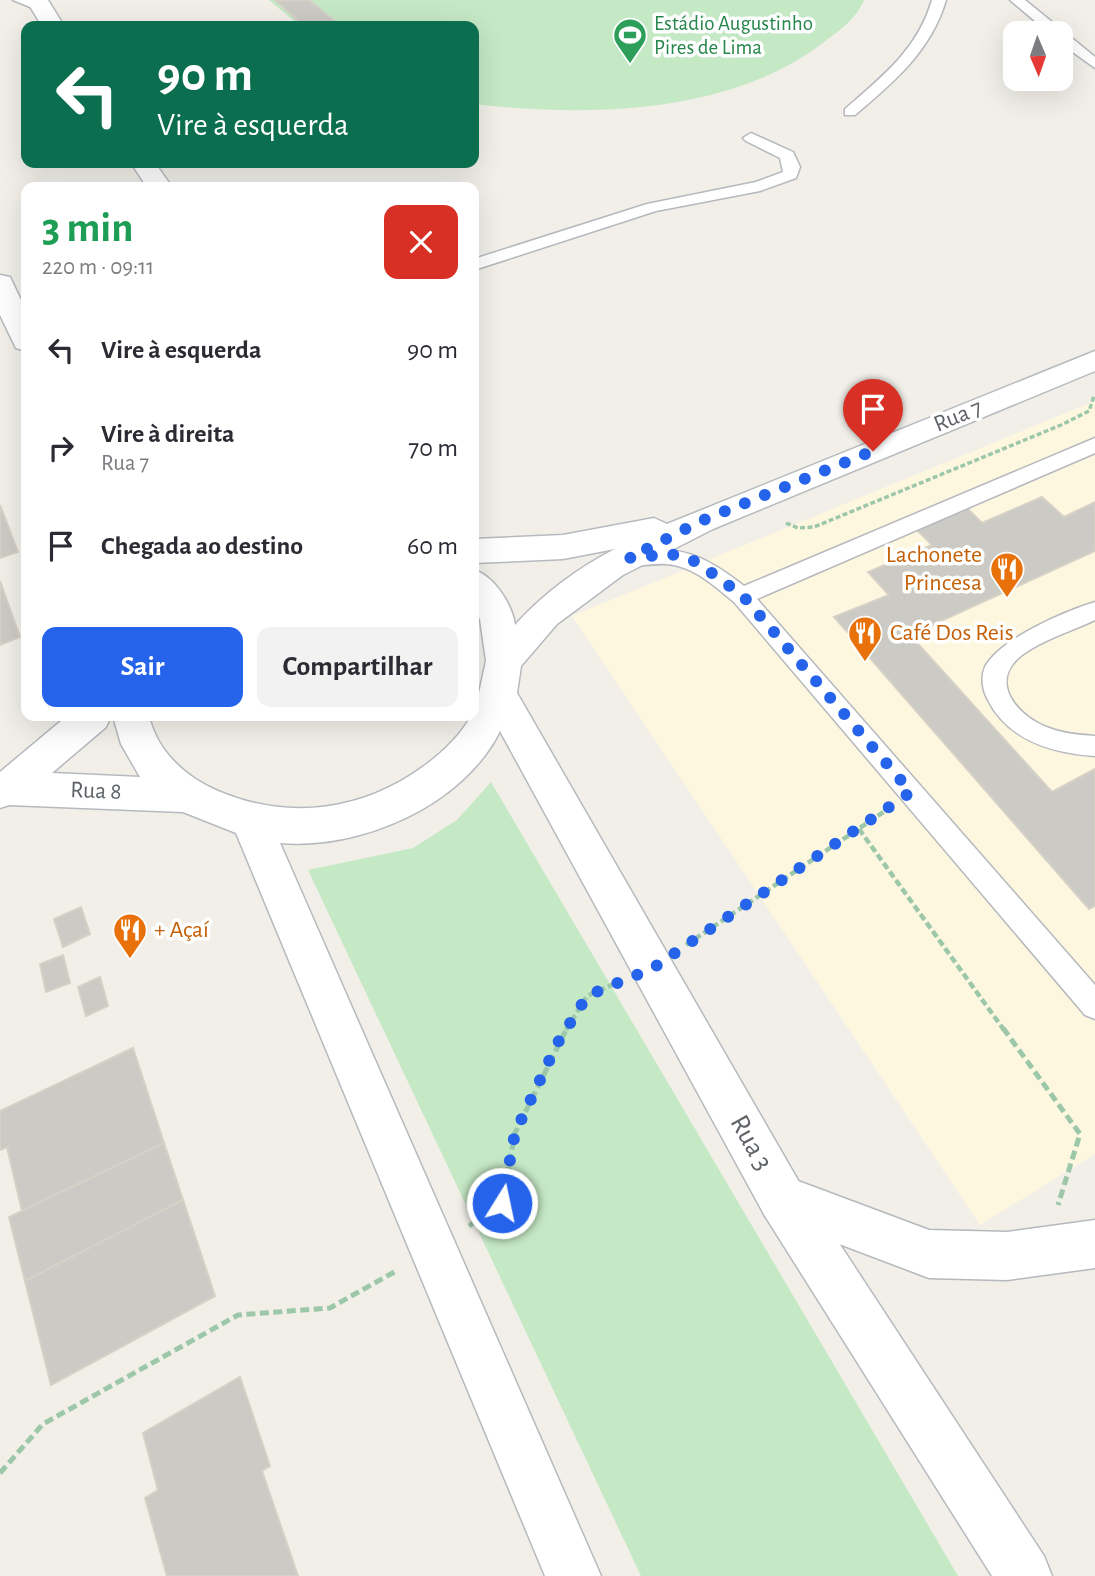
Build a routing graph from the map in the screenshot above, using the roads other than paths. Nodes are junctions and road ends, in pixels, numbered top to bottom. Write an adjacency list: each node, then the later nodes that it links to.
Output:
1 (939, 0): 8 (lane)
2 (1017, 0): 5 (lane)
3 (32, 2): 4 (main road)
4 (49, 21)
5 (1042, 21)
6 (1073, 46): 7 (lane)
7 (1095, 64)
8 (850, 112)
9 (751, 138): 10 (lane)
10 (479, 263)
11 (0, 283): 12 (main road)
12 (21, 331)
13 (1095, 360): 15 (main road, Rua 7)
14 (1095, 445): 19 (lane)
15 (701, 521): 16 (main road); 17 (main road, Rua 7)
16 (479, 551)
17 (629, 558): 19 (lane); 21 (main road, Rua 7)
18 (479, 590): 21 (main road, Rua 3)
19 (743, 596): 28 (lane)
20 (1095, 610): 24 (lane)
21 (502, 678): 27 (main road, Rua 7); 29 (main road, Rua 3)
22 (87, 721): 25 (main road, Rua 8)
23 (131, 721): 26 (main road)
24 (1095, 746)
25 (4, 790): 26 (main road, Rua 8)
26 (184, 795): 27 (main road, Rua 7)
27 (251, 822): 31 (main road)
28 (1089, 990)
29 (782, 1199): 30 (main road); 32 (main road, Rua 3)
30 (1072, 1247)
31 (573, 1576)
32 (1024, 1576)

